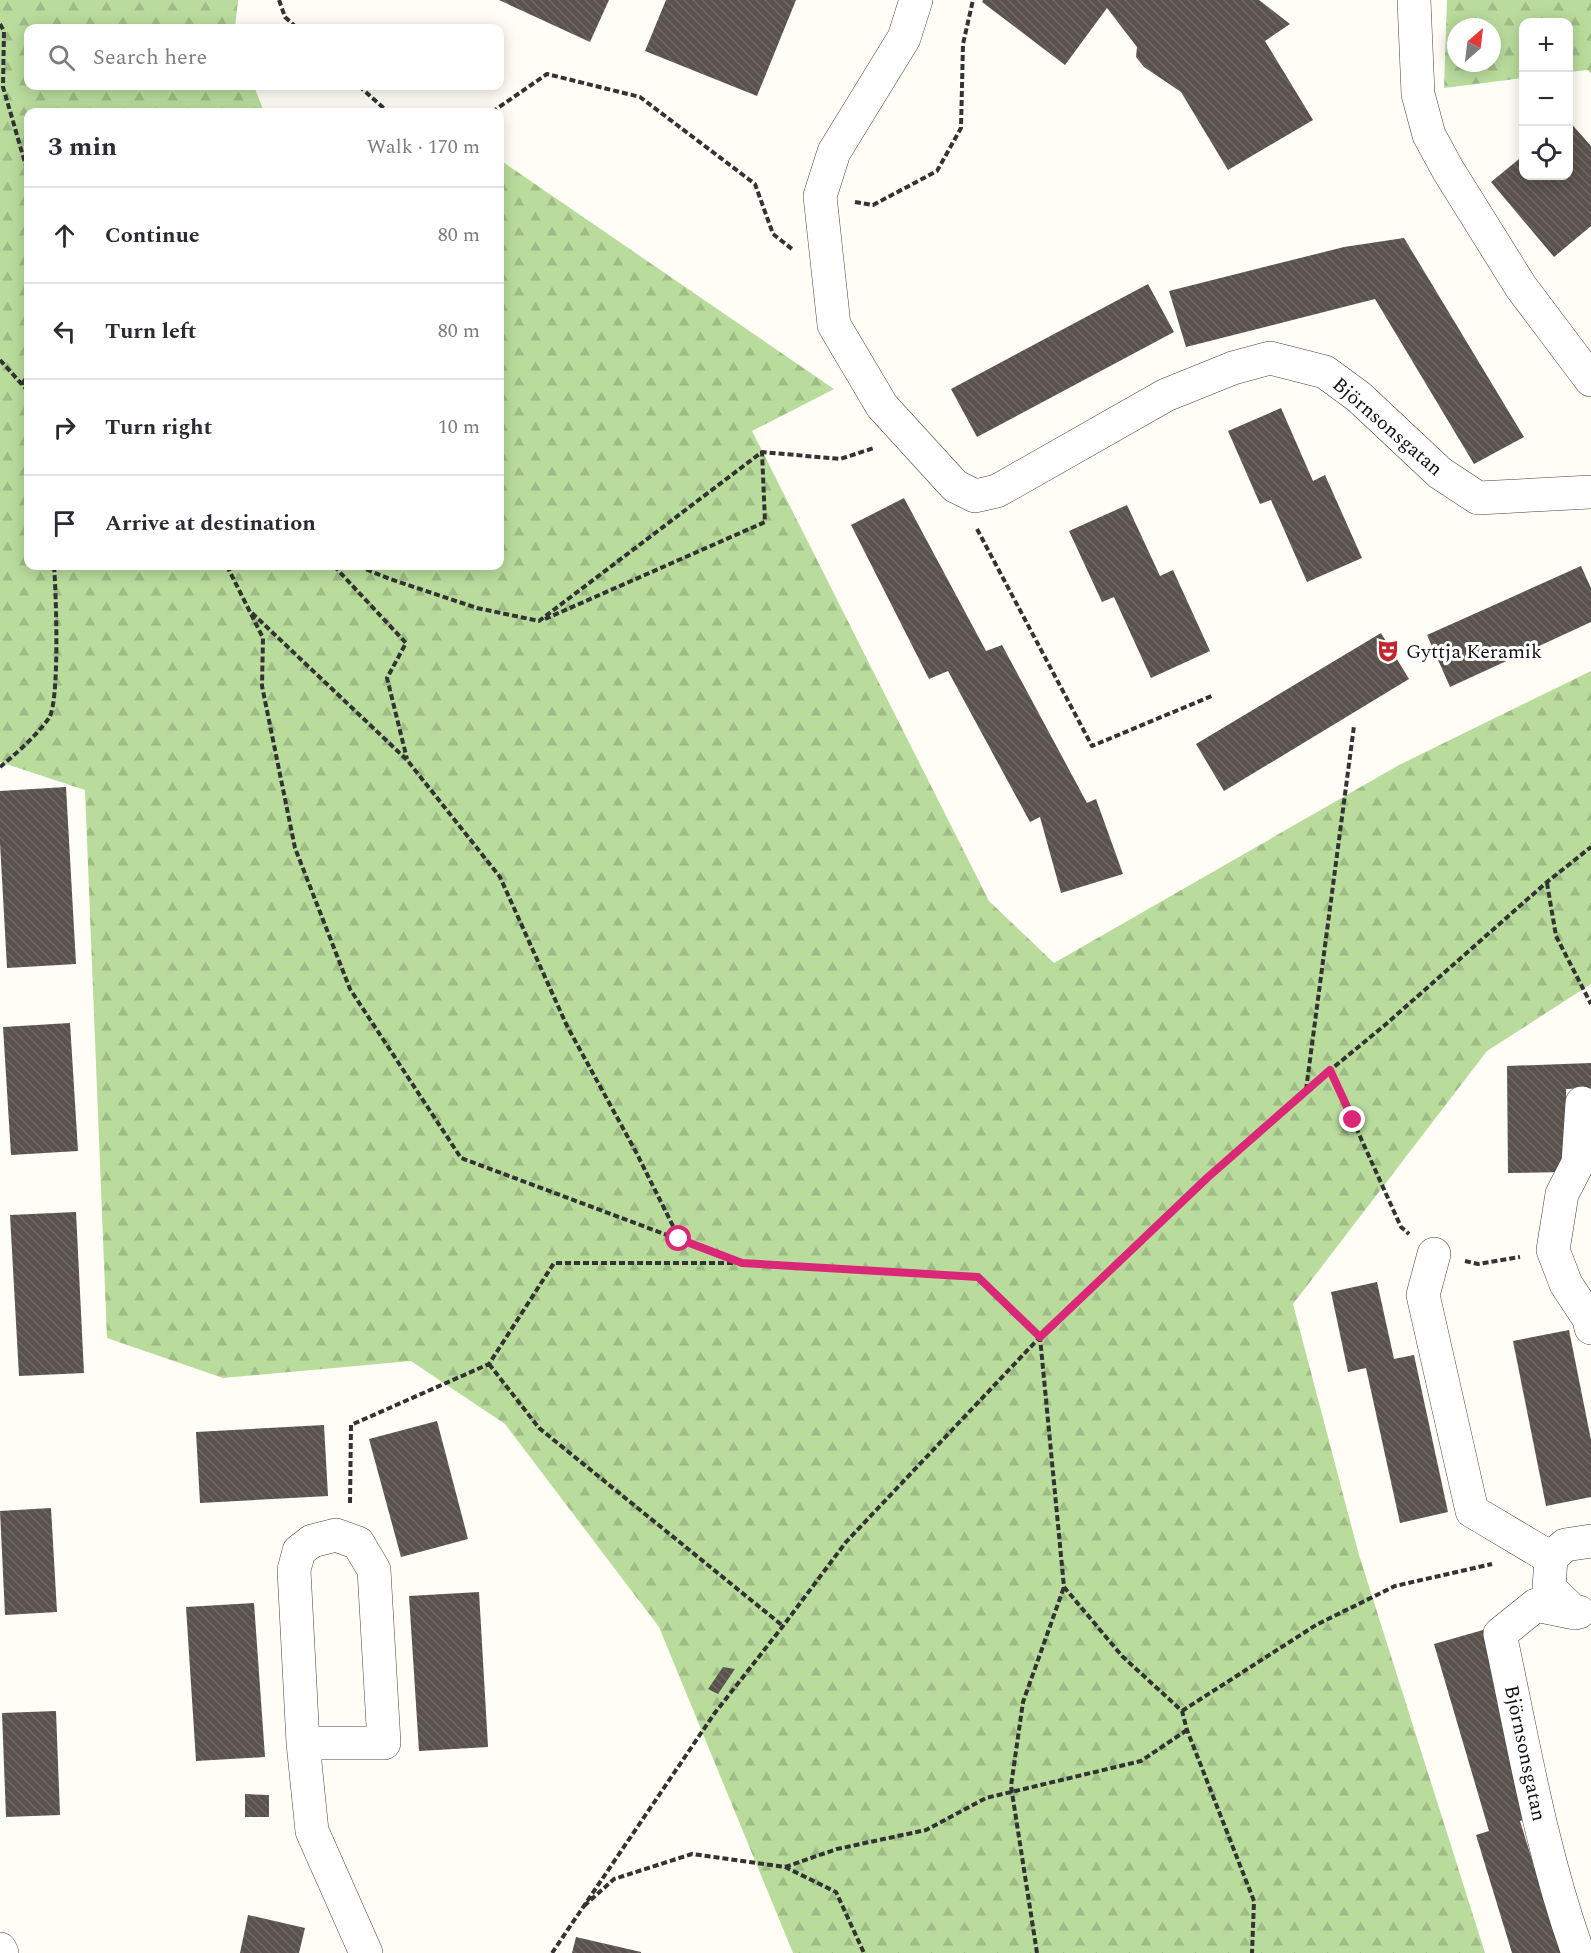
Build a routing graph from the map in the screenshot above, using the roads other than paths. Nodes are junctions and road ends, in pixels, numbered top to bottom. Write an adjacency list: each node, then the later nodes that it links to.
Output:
1 (916, 0): 4 (street, Björnsonsgatan)
2 (1414, 0): 3 (street)
3 (1591, 380)
4 (1591, 492)
5 (1582, 1103): 7 (street)
6 (1434, 1254): 9 (street)
7 (1591, 1328)
8 (1591, 1541): 9 (street)
9 (1551, 1558): 10 (street, Björnsonsgatan)
10 (1583, 1611): 13 (street, Björnsonsgatan)
11 (303, 1743): 11 (street); 12 (street)
12 (366, 1953)
13 (1578, 1953)

